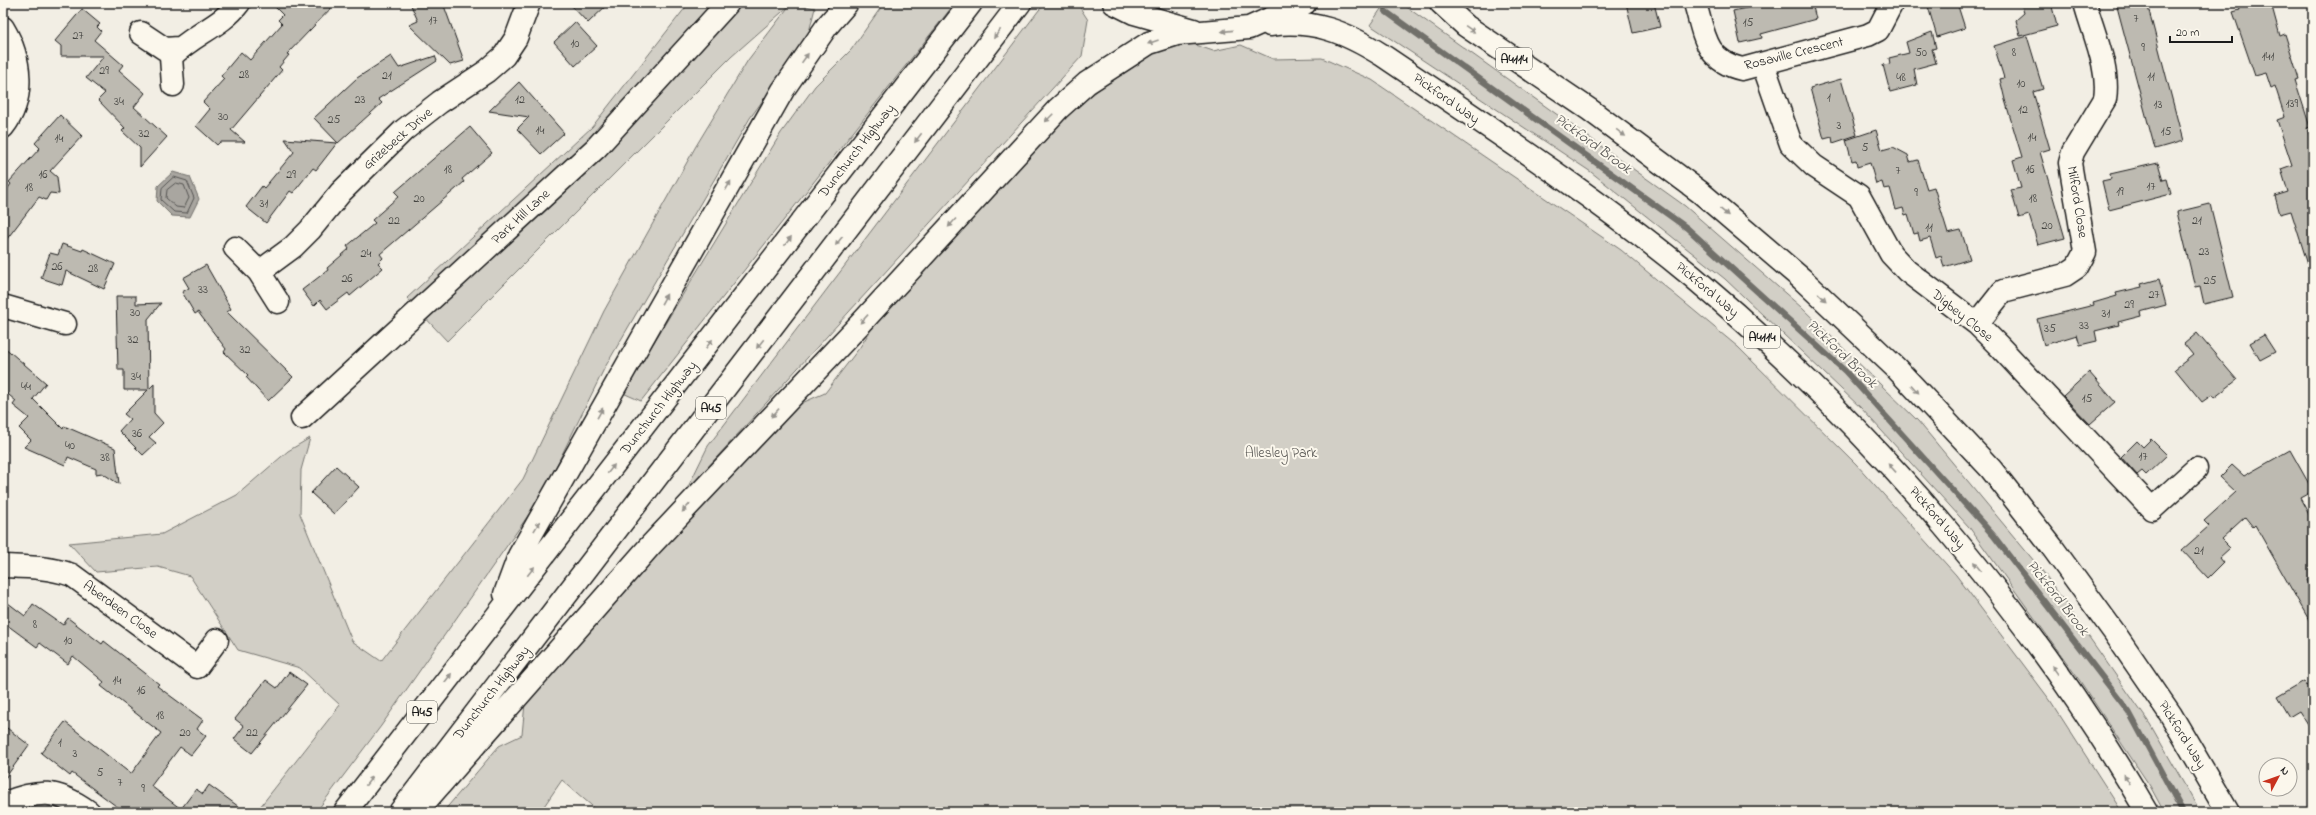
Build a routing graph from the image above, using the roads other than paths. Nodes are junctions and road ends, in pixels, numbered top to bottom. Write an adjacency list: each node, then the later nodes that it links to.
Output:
1 (239, 3): 17 (main road)
2 (529, 3): 22 (main road, Grizebeck Drive)
3 (728, 3): 27 (main road, Park Hill Lane)
4 (847, 3): 30 (main road, one-way to 4)
5 (971, 3): 30 (main road, Dunchurch Highway / A45, one-way to 5)
6 (1020, 3): 35 (main road, Dunchurch Highway / A45, one-way to 35)
7 (1114, 3): 15 (main road)
8 (1305, 3): 14 (main road)
9 (1441, 3): 38 (main road, Pickford Way / A4114, one-way to 38)
10 (1696, 3): 18 (main road, Rosaville Crescent)
11 (1892, 3): 18 (main road, Rosaville Crescent)
12 (2085, 3): 26 (main road, Milford Close)
13 (3, 28): 20 (main road)
14 (1249, 28): 15 (main road, Pickford Way, one-way to 15); 37 (main road, Pickford Way / A4114, one-way to 14)
15 (1205, 32): 36 (main road, Pickford Way, one-way to 36)
16 (141, 33): 17 (main road)
17 (179, 48): 19 (main road)
18 (1763, 64): 26 (main road, Digbey Close)
19 (173, 85)
20 (3, 127)
21 (234, 248): 22 (main road)
22 (259, 272): 23 (main road)
23 (278, 302)
24 (3, 306): 25 (main road)
25 (65, 324)
26 (1977, 324): 28 (main road, Digbey Close)
27 (302, 418)
28 (2196, 469)
29 (3, 566): 31 (main road, Aberdeen Close)
30 (498, 612): 34 (main road, Dunchurch Highway / A45, one-way to 30)
31 (217, 640)
32 (3, 804): 33 (main road)
33 (89, 812)
34 (346, 812)
35 (400, 812)
36 (416, 812)
37 (2147, 812)
38 (2228, 812)

